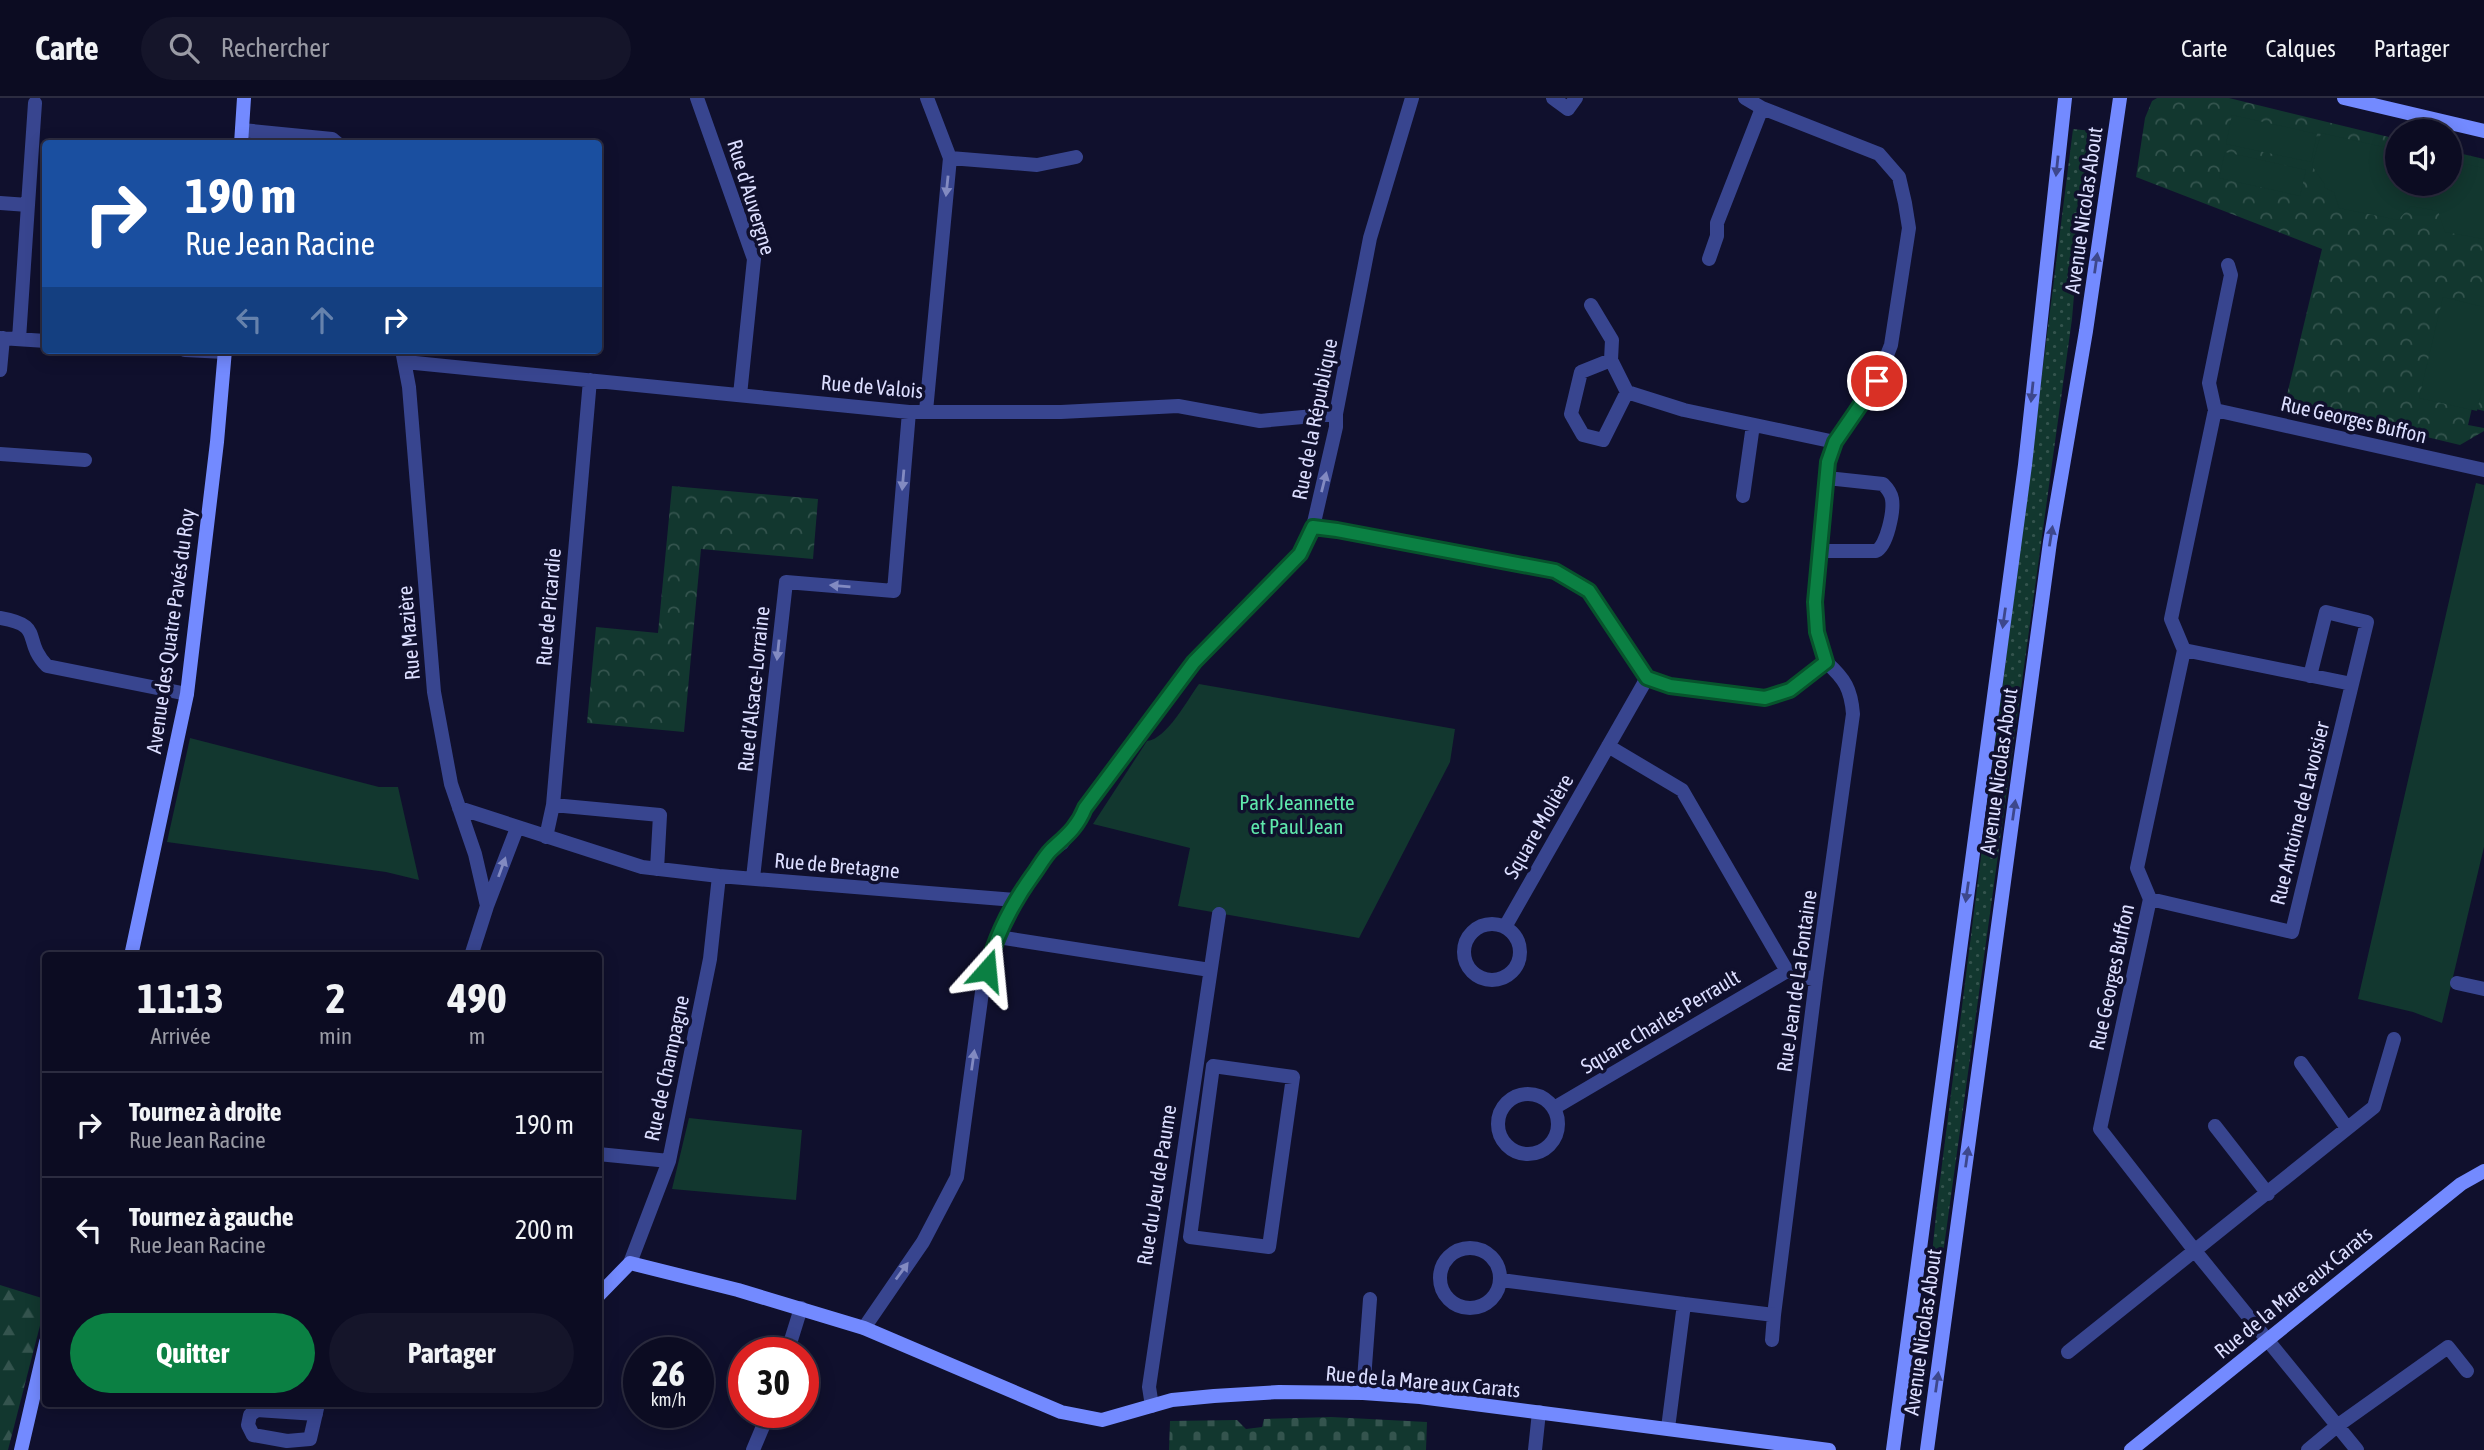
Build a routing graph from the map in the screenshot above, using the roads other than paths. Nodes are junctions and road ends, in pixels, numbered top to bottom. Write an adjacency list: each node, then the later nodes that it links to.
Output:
1 (244, 98): 14 (main road)
2 (697, 98): 32 (street, Rue d'Auvergne)
3 (928, 98): 17 (street)
4 (1412, 98): 36 (street, Rue de la République)
5 (1553, 98): 6 (street)
6 (1576, 98)
7 (1745, 98): 12 (street)
8 (2065, 98): 109 (main road, Avenue Nicolas About, one-way to 109)
9 (2120, 98): 110 (main road, Avenue Nicolas About, one-way to 9)
10 (2344, 98): 13 (main road)
11 (35, 103): 19 (street)
12 (1762, 108): 20 (street); 38 (street)
13 (2484, 131)
14 (241, 137): 15 (street)
15 (333, 140)
16 (1076, 157): 17 (street)
17 (950, 158): 34 (street, one-way to 34)
18 (0, 203): 19 (street)
19 (28, 205): 24 (street)
20 (1709, 259)
21 (2228, 265): 33 (street)
22 (1591, 305): 28 (street)
23 (2, 338): 24 (street); 29 (street)
24 (19, 339): 25 (street)
25 (42, 341)
26 (225, 354): 52 (main road, Avenue des Quatre Pavés du Roy)
27 (403, 356): 30 (street, Rue de Valois); 55 (street, Rue Mazière)
28 (1611, 360): 31 (street); 31 (street)
29 (0, 370)
30 (590, 380): 32 (street, Rue de Valois); 54 (street, Rue de Picardie)
31 (1627, 392): 37 (street)
32 (740, 395): 35 (street, Rue de Valois)
33 (2215, 410): 41 (street, Rue Georges Buffon); 47 (street)
34 (926, 411): 35 (street, Rue de Valois); 36 (street, Rue de Valois)
35 (909, 412): 60 (street, Rue d'Alsace-Lorraine, one-way to 60)
36 (1336, 414): 44 (street, Rue de la République, one-way to 36)
37 (1753, 425): 38 (street); 43 (street)
38 (1835, 442): 42 (street)
39 (0, 454): 40 (street)
40 (85, 460)
41 (2484, 470)
42 (1827, 478): 45 (street); 45 (street)
43 (1743, 495)
44 (1313, 527): 50 (street); 61 (street, Rue de la République)
45 (1819, 551): 48 (street)
46 (0, 618): 52 (street)
47 (2184, 650): 49 (street); 62 (street, Rue Georges Buffon)
48 (1826, 662): 50 (street); 71 (street, Rue Jean de La Fontaine)
49 (2310, 676): 51 (street); 51 (street, Rue Antoine de Lavoisier)
50 (1647, 678): 53 (street, Square Molière)
51 (2352, 684): 62 (street, Rue Antoine de Lavoisier)
52 (187, 694): 67 (main road, Avenue des Quatre Pavés du Roy)
53 (1608, 746): 65 (street, Square Molière); 70 (street)
54 (553, 805): 57 (street, Rue de Picardie); 58 (street)
55 (459, 808): 56 (street, Rue de Bretagne); 63 (street, Rue Mazière)
56 (517, 828): 57 (street, Rue de Bretagne); 63 (street, one-way to 56)
57 (546, 837): 58 (street, Rue de Bretagne)
58 (657, 869): 59 (street, Rue de Bretagne)
59 (719, 876): 60 (street, Rue de Bretagne); 81 (street, Rue de Champagne)
60 (753, 878): 61 (street, Rue de Bretagne)
61 (1015, 900): 66 (street, Rue de la République)
62 (2150, 900): 84 (street, Rue Georges Buffon)
63 (487, 906): 68 (street)
64 (1219, 914): 69 (street, Rue du Jeu de Paume)
65 (1505, 927): 65 (street)
66 (998, 937): 69 (street); 92 (street, Rue de la République, one-way to 66)
67 (132, 952)
68 (472, 952)
69 (1210, 970): 100 (street, Rue du Jeu de Paume)
70 (1787, 971): 71 (street); 77 (street, Square Charles Perrault)
71 (1816, 980): 91 (street, Rue Jean de La Fontaine)
72 (2457, 983): 73 (street)
73 (2484, 989)
74 (2394, 1039): 79 (street)
75 (2301, 1063): 79 (street)
76 (1213, 1066): 76 (street)
77 (1554, 1108): 77 (street)
78 (2215, 1126): 83 (street)
79 (2347, 1128): 83 (street)
80 (602, 1154): 81 (street)
81 (669, 1161): 85 (street, Rue de Champagne)
82 (2484, 1171): 94 (main road, Rue de la Mare aux Carats)
83 (2268, 1194): 84 (street)
84 (2195, 1251): 94 (street, Rue Georges Buffon); 96 (street)
85 (630, 1263): 87 (main road); 90 (main road, Rue de la Mare aux Carats)
86 (1501, 1280): 86 (street); 89 (street)
87 (602, 1292)
88 (1370, 1299): 99 (street)
89 (1684, 1304): 91 (street); 104 (street)
90 (801, 1308): 92 (main road, Rue de la Mare aux Carats); 93 (street)
91 (1774, 1315): 95 (street, Rue Jean de La Fontaine)
92 (864, 1328): 100 (main road, Rue de la Mare aux Carats)
93 (792, 1337)
94 (2268, 1339): 102 (street, Rue Georges Buffon); 111 (main road, Rue de la Mare aux Carats)
95 (1772, 1340)
96 (2068, 1352)
97 (42, 1359): 105 (main road)
98 (2467, 1371): 102 (street)
99 (1363, 1393): 100 (main road, Rue de la Mare aux Carats); 101 (main road, Rue de la Mare aux Carats)
100 (1152, 1406)
101 (1539, 1412): 104 (main road, Rue de la Mare aux Carats); 107 (street)
102 (2337, 1426): 112 (street); 113 (street, Rue Georges Buffon)
103 (762, 1428): 106 (street)
104 (1668, 1429): 108 (main road, Rue de la Mare aux Carats)
105 (21, 1450)
106 (753, 1450)
107 (1535, 1450)
108 (1829, 1450)
109 (1893, 1450)
110 (1927, 1450)
111 (2131, 1450)
112 (2308, 1450)
113 (2357, 1450)

